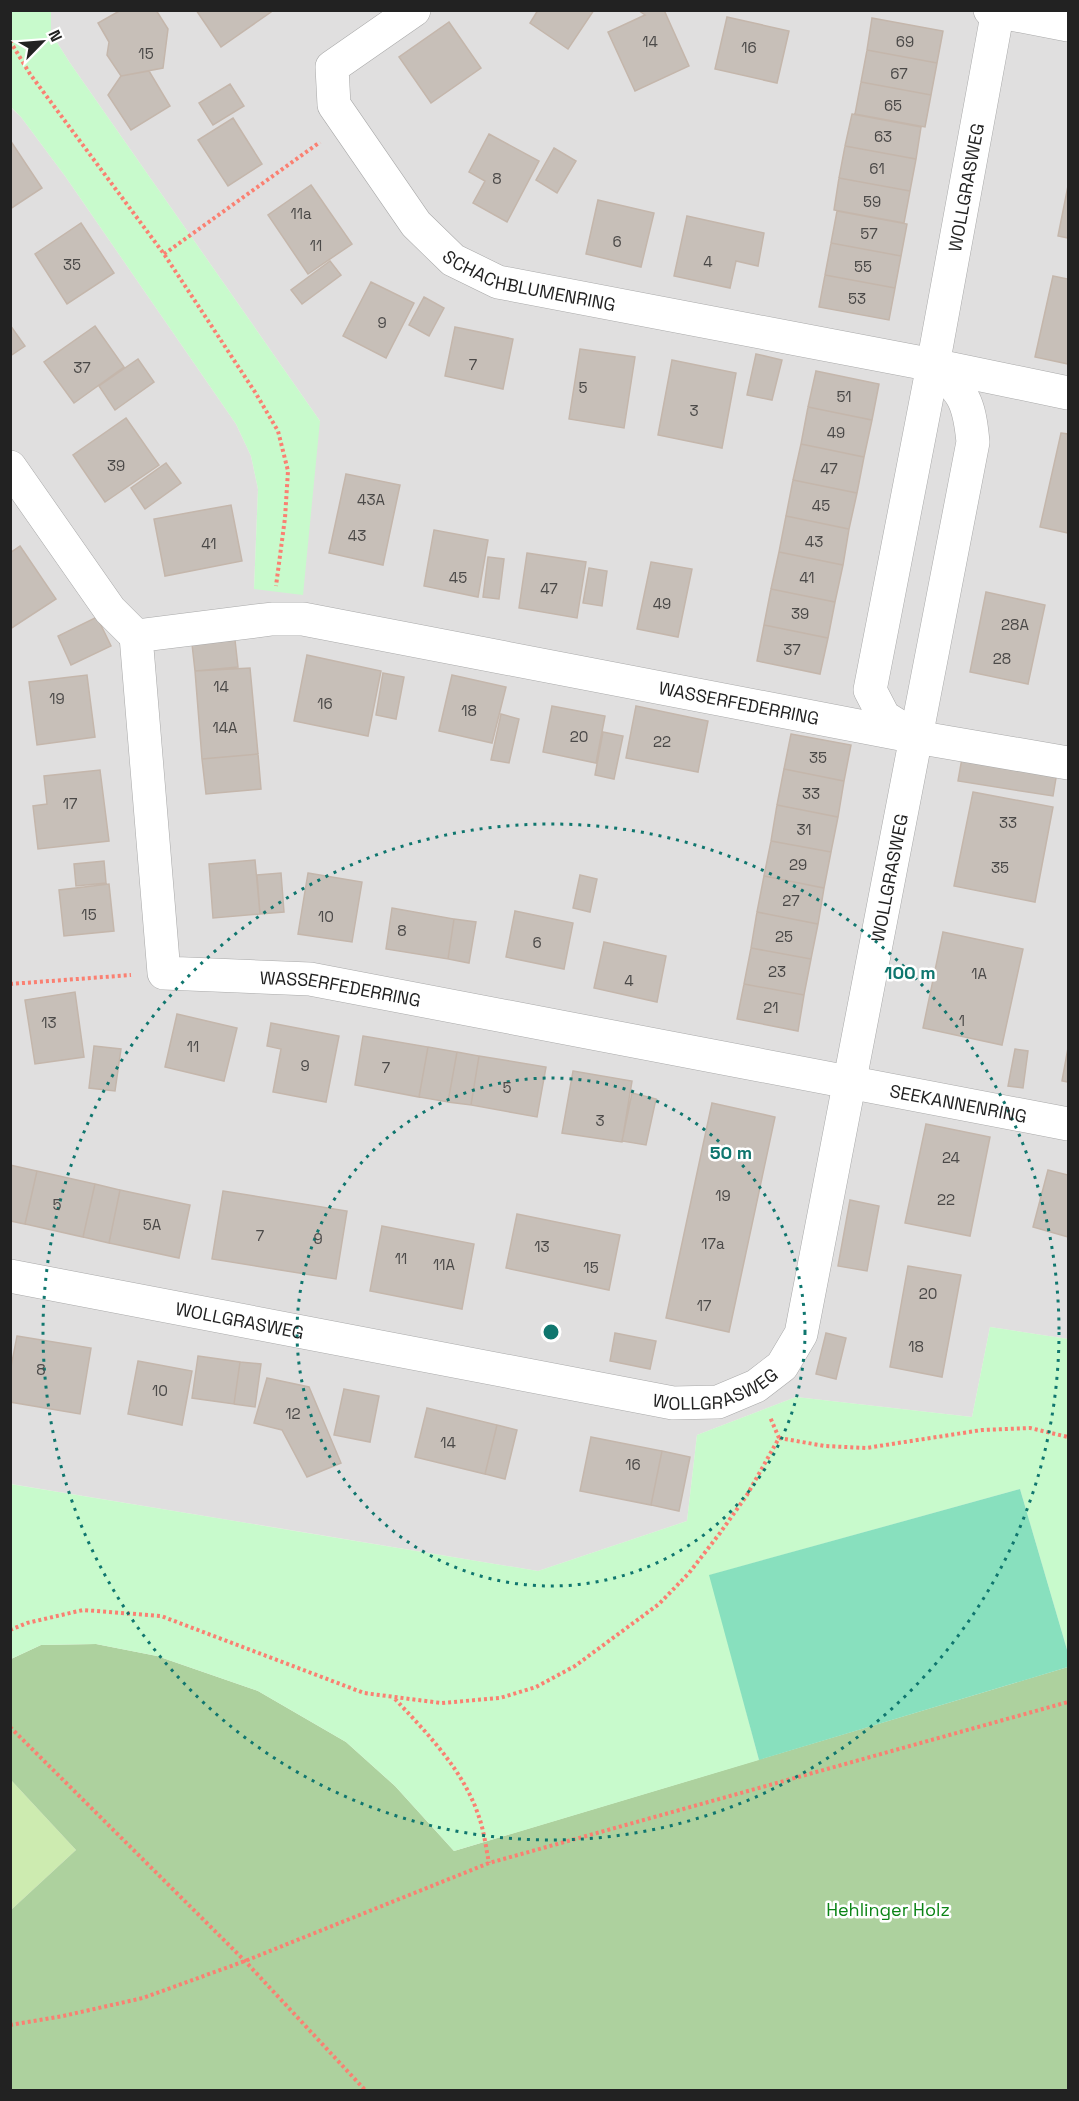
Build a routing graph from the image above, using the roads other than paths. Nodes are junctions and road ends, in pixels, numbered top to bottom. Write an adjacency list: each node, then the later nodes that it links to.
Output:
1 (414, 10): 4 (street, SCHACHBLUMENRING)
2 (995, 11): 3 (street); 4 (street, WOLLGRASWEG)
3 (1068, 25)
4 (933, 365): 5 (street, SCHACHBLUMENRING); 8 (street, WOLLGRASWEG); 8 (street, WOLLGRASWEG)
5 (1068, 393)
6 (10, 467): 7 (street)
7 (136, 636): 8 (street, WASSERFEDERRING); 10 (street, WASSERFEDERRING)
8 (916, 737): 9 (street); 10 (street, WOLLGRASWEG)
9 (1068, 763)
10 (849, 1082): 11 (street, SEEKANNENRING); 12 (street, WOLLGRASWEG)
11 (1068, 1124)
12 (10, 1276)

